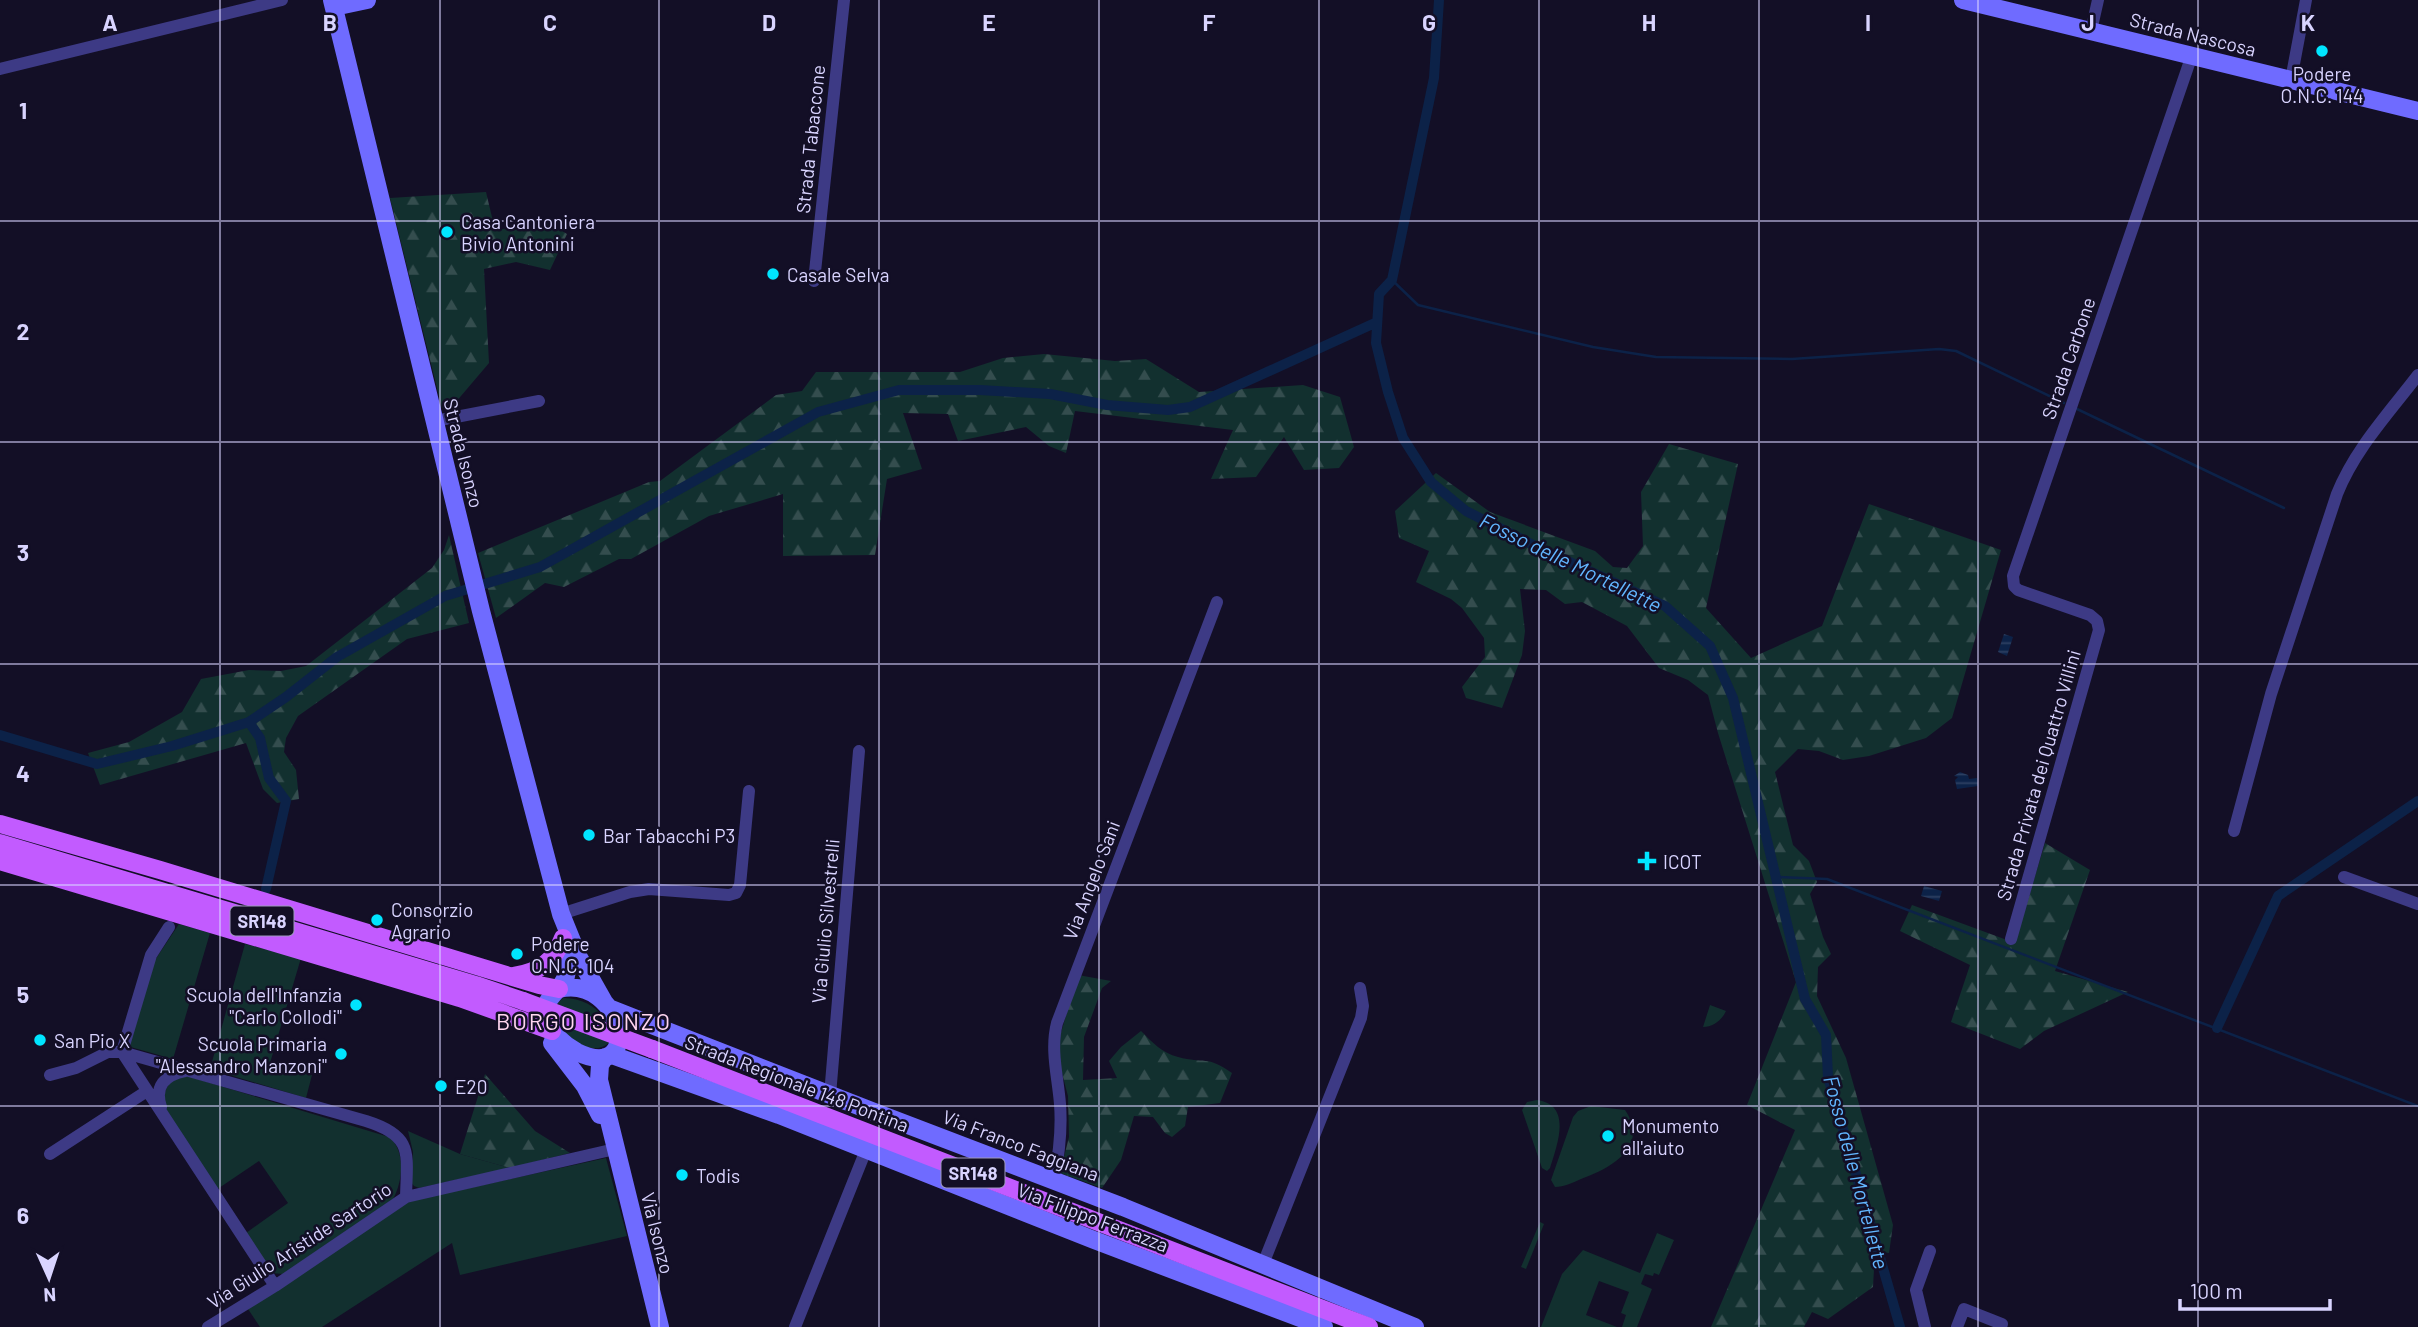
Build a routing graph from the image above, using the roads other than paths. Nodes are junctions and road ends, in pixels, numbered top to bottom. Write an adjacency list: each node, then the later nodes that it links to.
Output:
1 (282, 0): 10 (street)
2 (367, 0): 7 (street)
3 (844, 0): 13 (street, Strada Tabaccone)
4 (1964, 0): 8 (street, Strada Nascosa)
5 (2098, 0): 8 (street)
6 (2306, 0): 11 (street)
7 (333, 3): 16 (street, Strada Isonzo)
8 (2091, 31): 9 (street, Strada Nascosa)
9 (2192, 55): 11 (street, Strada Nascosa); 18 (street, Strada Carbone)
10 (0, 69)
11 (2291, 80): 12 (street, Strada Nascosa)
12 (2418, 111)
13 (814, 281)
14 (2418, 375): 22 (street)
15 (539, 401): 16 (street)
16 (435, 421): 27 (street, Strada Isonzo)
17 (1216, 602): 52 (street, Via Angelo Sani)
18 (2097, 621): 30 (street, Strada Privata dei Quattro Villini)
19 (859, 751): 46 (street, Via Giulio Silvestrelli)
20 (749, 791): 27 (street)
21 (0, 824): 31 (main road)
22 (2234, 831)
23 (0, 843): 62 (main road, Strada Regionale 148 Pontina / SR148, bridge)
24 (0, 861): 28 (main road)
25 (2344, 877): 26 (street)
26 (2418, 904)
27 (561, 914): 29 (street); 32 (street)
28 (174, 920): 37 (main road); 39 (street)
29 (563, 938): 31 (main road); 34 (street)
30 (2011, 939)
31 (514, 976): 34 (main road)
32 (589, 976): 35 (street); 36 (street)
33 (1360, 988): 55 (street)
34 (559, 989): 35 (street); 38 (street)
35 (607, 1005): 36 (street, Via Franco Faggiana); 41 (street)
36 (649, 1023): 46 (street, Via Franco Faggiana)
37 (531, 1024): 38 (main road); 47 (street)
38 (552, 1031): 40 (street)
39 (122, 1052): 43 (street); 44 (street); 45 (street)
40 (578, 1052): 41 (street); 47 (street)
41 (608, 1056): 42 (street, Via Filippo Ferrazza); 47 (street)
42 (639, 1064): 47 (street); 50 (street, Via Filippo Ferrazza)
43 (185, 1071): 48 (street); 53 (street)
44 (50, 1075)
45 (147, 1091): 48 (street); 51 (street)
46 (830, 1095): 52 (street, Via Franco Faggiana)
47 (598, 1097): 49 (street, Via Isonzo)
48 (168, 1122): 56 (street)
49 (615, 1149): 53 (street, Via Giulio Aristide Sartorio); 59 (street, Via Isonzo)
50 (866, 1150): 60 (street); 61 (street, Via Filippo Ferrazza)
51 (50, 1154)
52 (1054, 1180): 55 (street, Via Franco Faggiana)
53 (406, 1197): 56 (street, Via Giulio Aristide Sartorio)
54 (1930, 1251): 64 (street)
55 (1263, 1264): 63 (street, Via Franco Faggiana)
56 (275, 1286): 58 (street, Via Giulio Aristide Sartorio)
57 (2002, 1324): 65 (street)
58 (208, 1327)
59 (660, 1327)
60 (794, 1327)
61 (1324, 1327)
62 (1369, 1327)
63 (1415, 1327)
64 (1924, 1327)
65 (1957, 1327)

